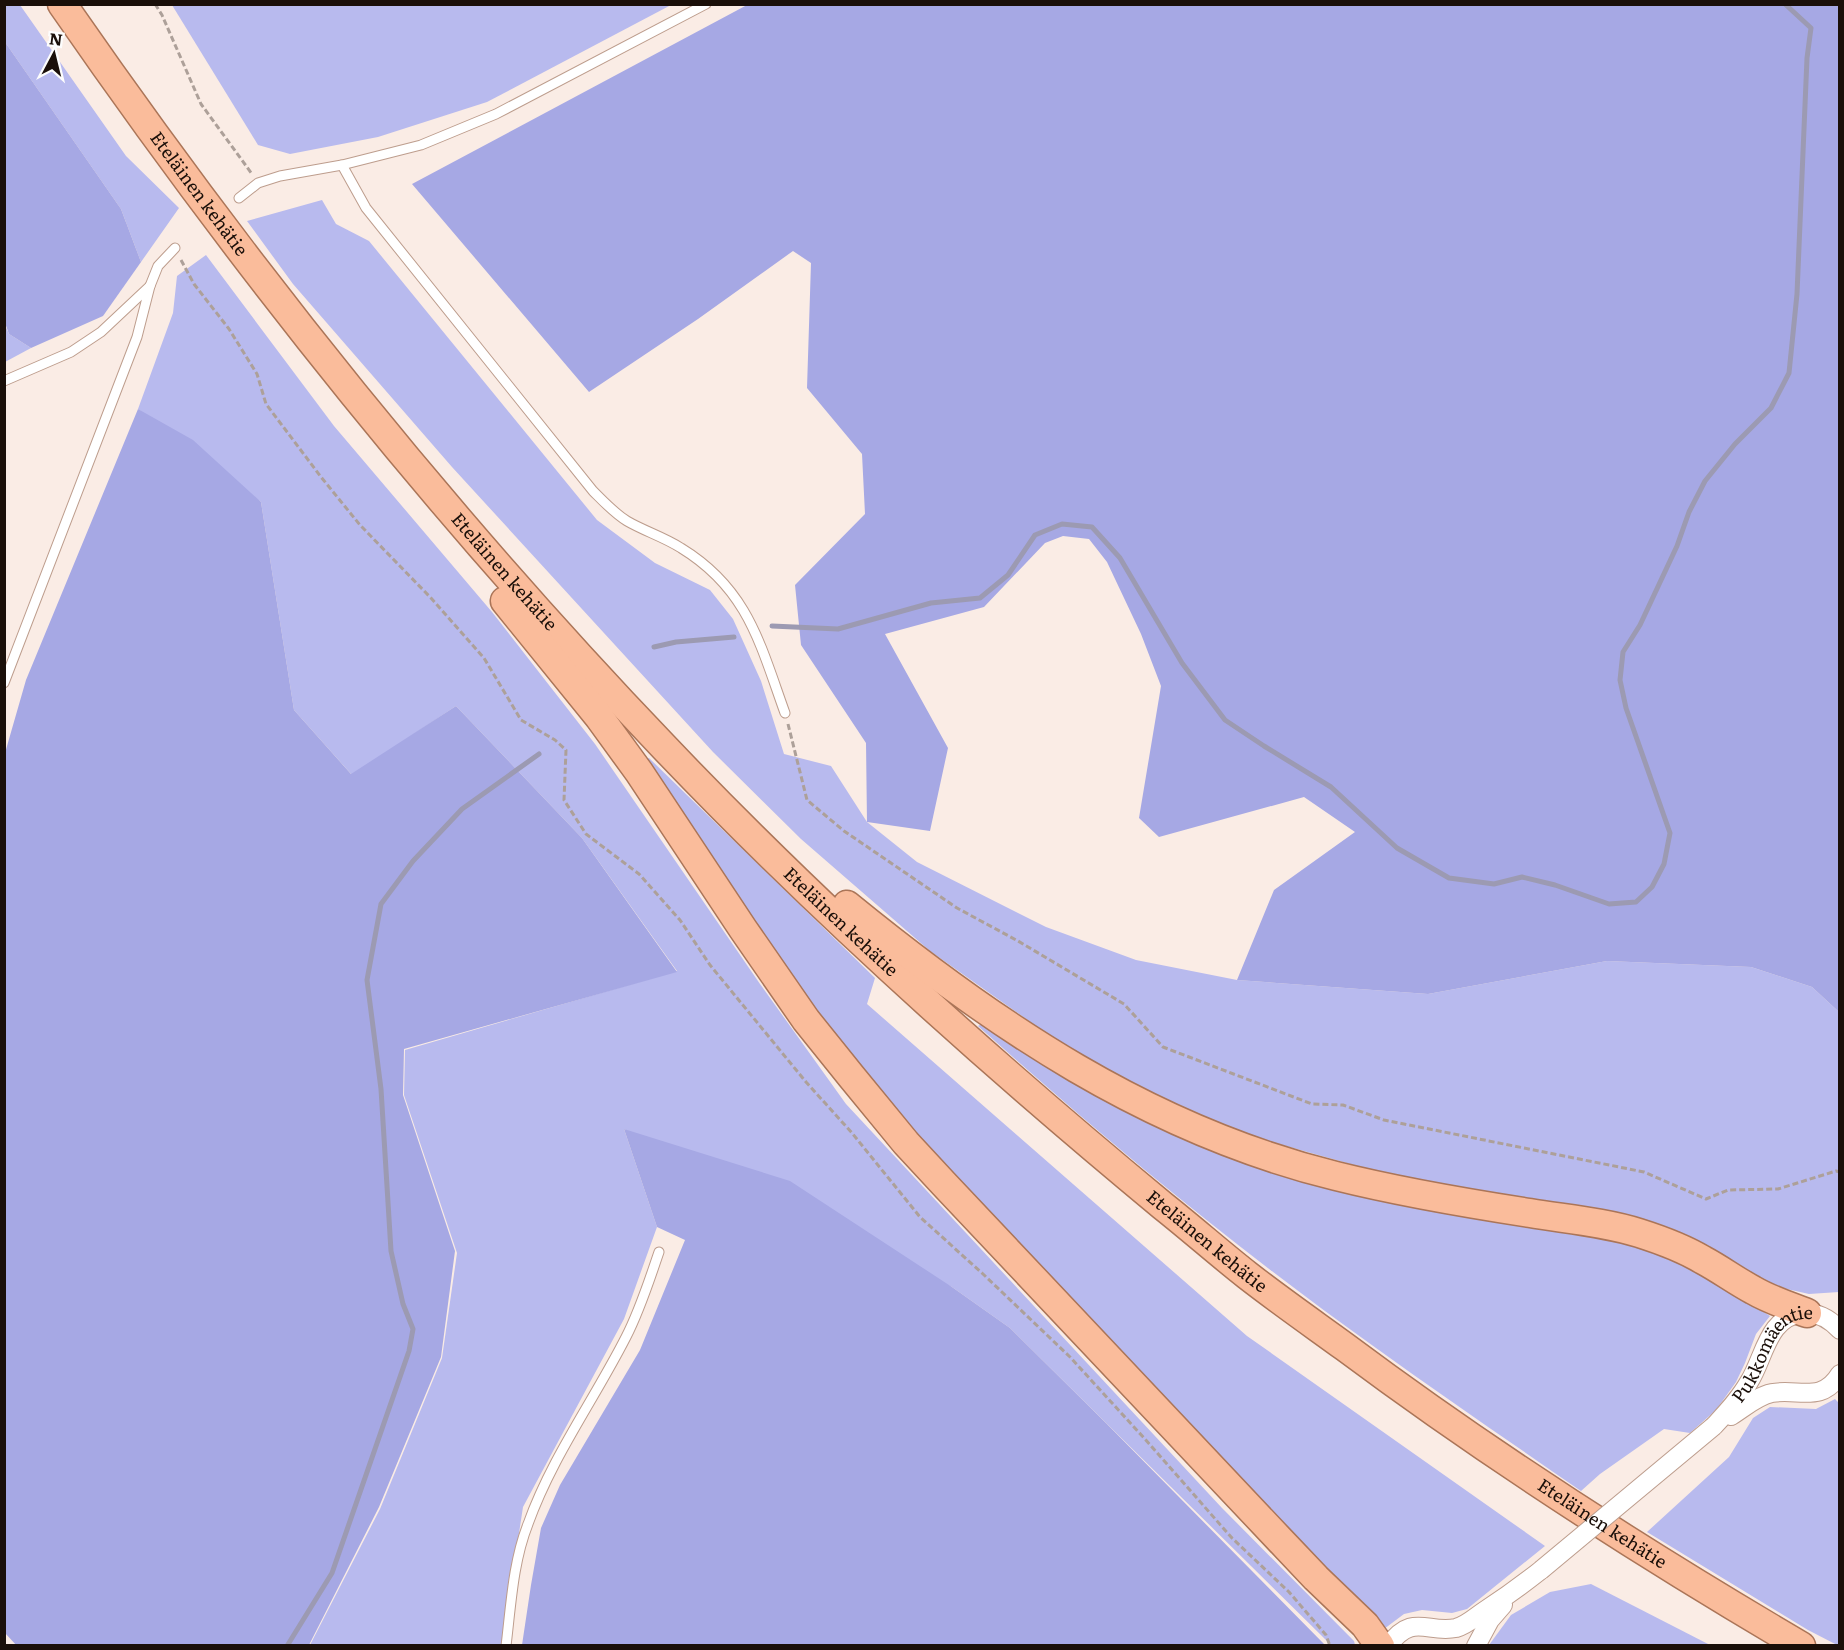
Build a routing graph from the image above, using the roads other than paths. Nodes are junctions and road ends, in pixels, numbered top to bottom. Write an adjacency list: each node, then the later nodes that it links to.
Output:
1 (62, 4): 8 (highway, Eteläinen kehätie)
2 (706, 4): 3 (lane)
3 (342, 165): 4 (lane); 10 (lane)
4 (239, 198)
5 (175, 248): 6 (lane)
6 (150, 286): 7 (lane); 9 (lane)
7 (4, 381)
8 (379, 427): 11 (highway, Eteläinen kehätie); 19 (highway)
9 (4, 683)
10 (785, 713)
11 (664, 747): 13 (highway); 22 (highway, Eteläinen kehätie)
12 (659, 1252): 18 (lane)
13 (1823, 1314): 14 (street, Pukkomäentie); 16 (street, Pukkomäentie)
14 (1839, 1330)
15 (1839, 1374): 16 (street, Pukkomäentie)
16 (1714, 1426): 17 (street, Pukkomäentie, bridge)
17 (1514, 1592): 20 (street, Pukkomäentie); 21 (street, Pukkomäentie)
18 (506, 1646)
19 (1380, 1646)
20 (1388, 1646)
21 (1476, 1646)
22 (1801, 1646)

